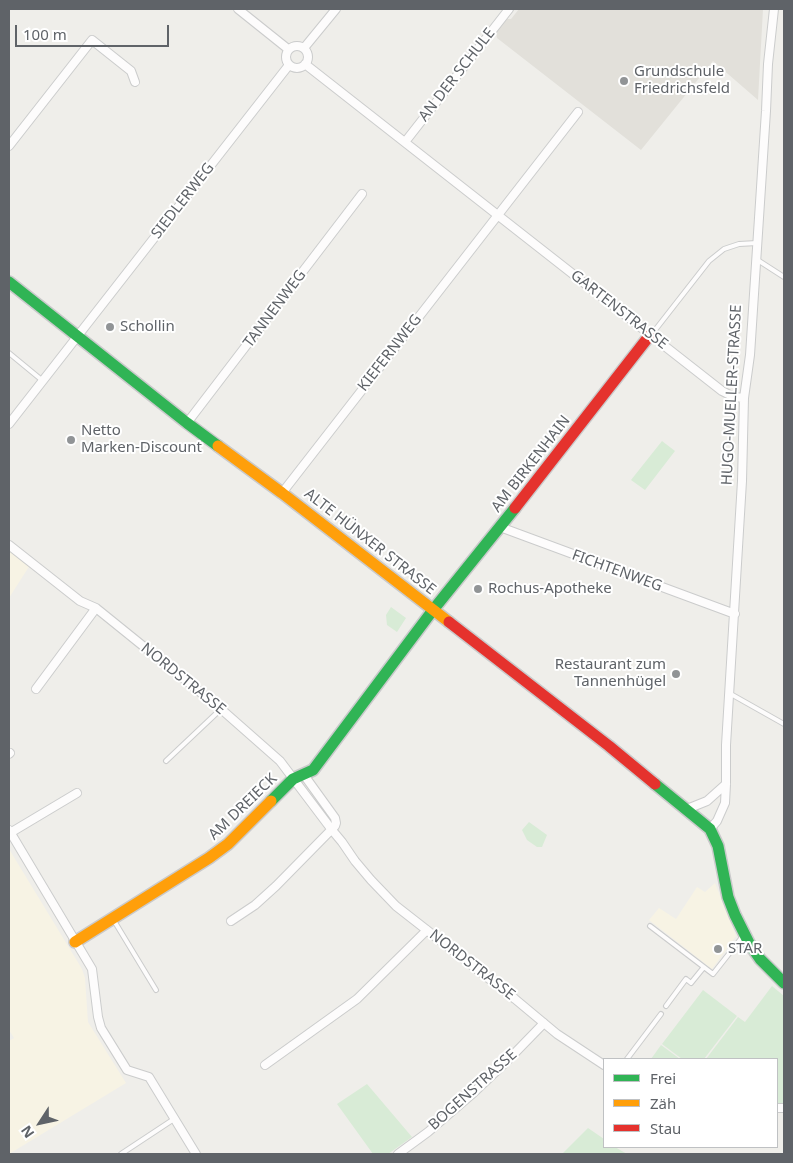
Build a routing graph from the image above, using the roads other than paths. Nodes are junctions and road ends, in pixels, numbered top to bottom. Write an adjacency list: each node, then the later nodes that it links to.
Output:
1 (238, 9): 6 (street)
2 (336, 9): 5 (street)
3 (509, 9): 11 (street, AN DER SCHULE)
4 (774, 9): 15 (street, HUGO-MUELLER-STRASSE)
5 (304, 48): 6 (street); 7 (street)
6 (288, 49): 8 (street)
7 (306, 64): 8 (street); 11 (street, GARTENSTRASSE)
8 (289, 65): 20 (street, SIEDLERWEG)
9 (135, 82): 12 (street)
10 (578, 112): 14 (street)
11 (405, 142): 14 (street, GARTENSTRASSE)
12 (9, 146)
13 (362, 194): 24 (street, TANNENWEG)
14 (498, 214): 19 (street, GARTENSTRASSE); 26 (street, KIEFERNWEG)
15 (757, 243): 16 (street, HUGO-MUELLER-STRASSE); 19 (lane)
16 (756, 259): 17 (lane); 23 (street, HUGO-MUELLER-STRASSE)
17 (784, 277)
18 (10, 287): 20 (street, ALTE HÜNXER STRASSE)
19 (650, 335): 23 (street, GARTENSTRASSE); 27 (street, AM BIRKENHAIN)
20 (78, 336): 22 (street, SIEDLERWEG); 24 (street, ALTE HÜNXER STRASSE)
21 (9, 353): 22 (lane)
22 (43, 380): 25 (street, SIEDLERWEG)
23 (744, 398): 31 (street, HUGO-MUELLER-STRASSE)
24 (187, 423): 26 (street, ALTE HÜNXER STRASSE)
25 (9, 424)
26 (282, 493): 30 (street, ALTE HÜNXER STRASSE)
27 (500, 527): 30 (street, AM BIRKENHAIN); 31 (street, FICHTENWEG)
28 (9, 545): 29 (street, NORDSTRASSE)
29 (96, 608): 32 (street); 34 (street, NORDSTRASSE)
30 (433, 610): 37 (street, AM DREIECK); 40 (street, ALTE HÜNXER STRASSE)
31 (735, 614): 33 (street, HUGO-MUELLER-STRASSE)
32 (36, 690)
33 (729, 693): 35 (lane); 38 (street, HUGO-MUELLER-STRASSE)
34 (221, 709): 36 (lane); 37 (street, NORDSTRASSE)
35 (784, 724)
36 (166, 761)
37 (299, 777): 42 (street, NORDSTRASSE); 42 (street, NORDSTRASSE); 44 (street, AM DREIECK)
38 (726, 784): 40 (street); 41 (street, HUGO-MUELLER-STRASSE)
39 (77, 793): 43 (street)
40 (687, 810): 41 (street, ALTE HÜNXER STRASSE)
41 (710, 829): 48 (street)
42 (332, 830): 45 (street); 47 (street, NORDSTRASSE)
43 (9, 832): 49 (street)
44 (113, 918): 49 (street, AM DREIECK); 52 (lane)
45 (230, 921)
46 (650, 926): 50 (lane)
47 (427, 930): 55 (street, NORDSTRASSE); 58 (street)
48 (745, 935): 50 (lane); 51 (street)
49 (75, 942): 59 (street)
50 (704, 967): 53 (lane)
51 (784, 983)
52 (156, 990)
53 (666, 1006)
54 (661, 1014): 56 (lane)
55 (544, 1023): 57 (street, NORDSTRASSE); 62 (street, BOGENSTRASSE)
56 (628, 1058)
57 (603, 1064)
58 (265, 1065)
59 (174, 1119): 60 (street); 61 (lane)
60 (193, 1153)
61 (121, 1154)
62 (398, 1154)

